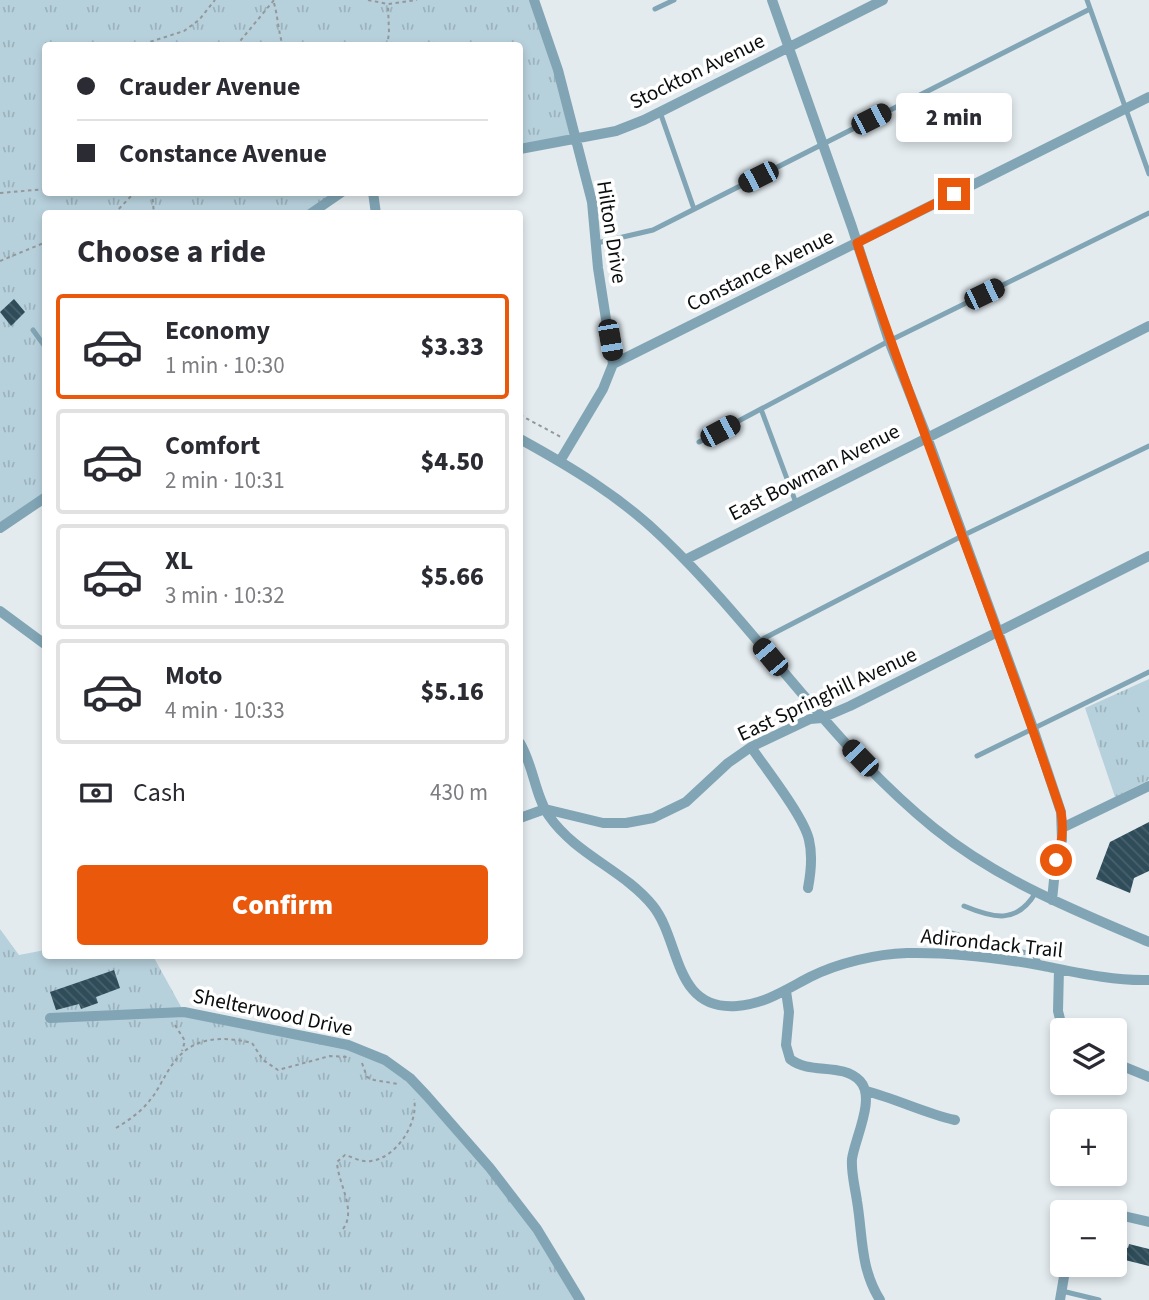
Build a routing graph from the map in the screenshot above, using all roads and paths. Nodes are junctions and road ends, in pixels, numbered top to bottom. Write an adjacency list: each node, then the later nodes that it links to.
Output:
1 (215, 0): 13 (path)
2 (368, 0): 10 (path)
3 (417, 0): 10 (path)
4 (534, 0): 21 (street, Hilton Drive)
5 (674, 0): 11 (lane)
6 (772, 0): 17 (street)
7 (883, 0): 17 (street, Stockton Avenue)
8 (1087, 0): 12 (lane)
9 (274, 1): 14 (path); 15 (path)
10 (388, 4): 16 (path)
11 (655, 9)
12 (1090, 9): 19 (lane); 22 (lane)
13 (150, 42)
14 (239, 42)
15 (282, 42)
16 (388, 42)
17 (788, 47): 20 (street, Stockton Avenue); 22 (street)
18 (1149, 97): 19 (street, Constance Avenue)
19 (1124, 109): 24 (lane); 34 (street, Constance Avenue)
20 (660, 112): 21 (street, Stockton Avenue); 29 (lane)
21 (575, 140): 23 (street, Stockton Avenue); 33 (street, Hilton Drive)
22 (822, 144): 29 (lane); 34 (street)
23 (523, 149)
24 (1149, 174)
25 (42, 189): 26 (path)
26 (0, 193)
27 (131, 196): 30 (path)
28 (336, 196): 31 (street)
29 (694, 209): 33 (lane)
30 (118, 210)
31 (316, 210)
32 (1149, 212): 39 (lane)
33 (597, 243): 41 (street, Hilton Drive)
34 (857, 243): 39 (street); 41 (street, Constance Avenue)
35 (42, 244): 36 (path)
36 (0, 261)
37 (1149, 326): 44 (street, East Bowman Avenue)
38 (33, 330): 40 (lane)
39 (889, 341): 42 (lane); 44 (street)
40 (42, 342)
41 (613, 364): 47 (street)
42 (761, 409): 46 (lane); 51 (lane)
43 (523, 417): 47 (path)
44 (927, 437): 51 (street, East Bowman Avenue); 53 (street)
45 (523, 441): 49 (street)
46 (699, 442)
47 (571, 443): 49 (street)
48 (1149, 446): 53 (lane)
49 (560, 461): 55 (street)
50 (42, 500): 52 (street)
51 (796, 503): 55 (street, East Bowman Avenue)
52 (0, 528)
53 (962, 536): 57 (street); 59 (lane)
54 (1149, 556): 57 (street, East Springhill Avenue)
55 (685, 559): 59 (street)
56 (0, 611): 58 (street)
57 (997, 632): 61 (street, East Springhill Avenue); 62 (street)
58 (42, 642)
59 (757, 642): 61 (street)
60 (1149, 672): 62 (lane)
61 (822, 719): 63 (street, East Springhill Avenue); 71 (street)
62 (1033, 728): 65 (lane); 69 (street)
63 (751, 747): 67 (street, East Springhill Avenue); 70 (street)
64 (523, 750): 67 (street, Adirondack Trail)
65 (977, 756)
66 (1149, 786): 69 (street)
67 (545, 809): 68 (street); 79 (street, Adirondack Trail)
68 (523, 817)
69 (1064, 827): 72 (street)
70 (808, 888)
71 (1036, 892): 72 (street); 73 (lane)
72 (1052, 900): 75 (street)
73 (964, 906)
74 (941, 930): 76 (lane)
75 (1149, 942)
76 (1042, 966): 77 (street, Adirondack Trail); 79 (street, Adirondack Trail)
77 (1059, 969): 78 (street, Adirondack Trail); 82 (street)
78 (1149, 980)
79 (786, 991): 87 (street)
80 (166, 1013): 81 (street, Shelterwood Drive); 83 (path); 96 (street, Shelterwood Drive)
81 (50, 1018)
82 (1060, 1018)
83 (182, 1052): 86 (path); 90 (path)
84 (1127, 1068): 85 (street)
85 (1149, 1077)
86 (400, 1084)
87 (866, 1091): 89 (street); 97 (street)
88 (410, 1094): 93 (path)
89 (955, 1120)
90 (116, 1128)
91 (1127, 1216): 92 (street)
92 (1149, 1222)
93 (344, 1229)
94 (1064, 1277): 95 (street)
95 (1060, 1295): 98 (lane)
96 (580, 1300)
97 (880, 1300)
98 (1099, 1300)

